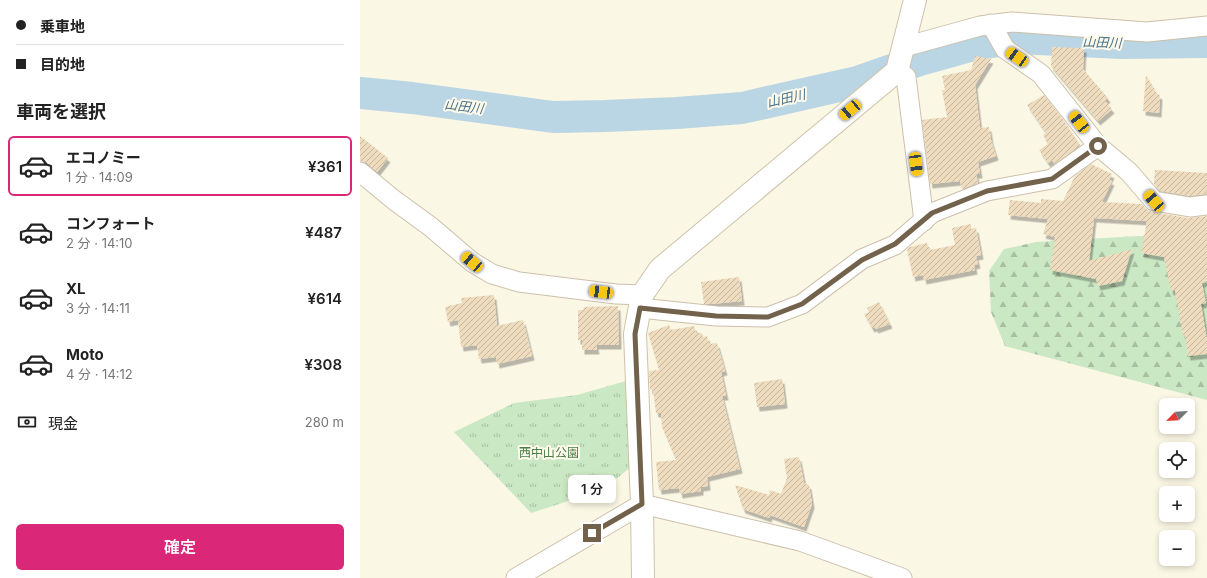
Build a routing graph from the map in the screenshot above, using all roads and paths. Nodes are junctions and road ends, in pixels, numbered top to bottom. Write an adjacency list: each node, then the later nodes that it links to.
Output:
1 (915, 0): 4 (street)
2 (991, 24): 3 (street); 4 (street); 6 (street)
3 (1207, 26)
4 (904, 47): 5 (street)
5 (897, 71): 9 (street); 10 (street)
6 (1098, 146): 8 (street); 9 (street)
7 (360, 172): 10 (street)
8 (1207, 205)
9 (924, 221): 10 (street)
10 (641, 302): 11 (street)
11 (642, 504): 12 (street); 13 (street); 14 (street)
12 (516, 578)
13 (642, 578)
14 (902, 578)

